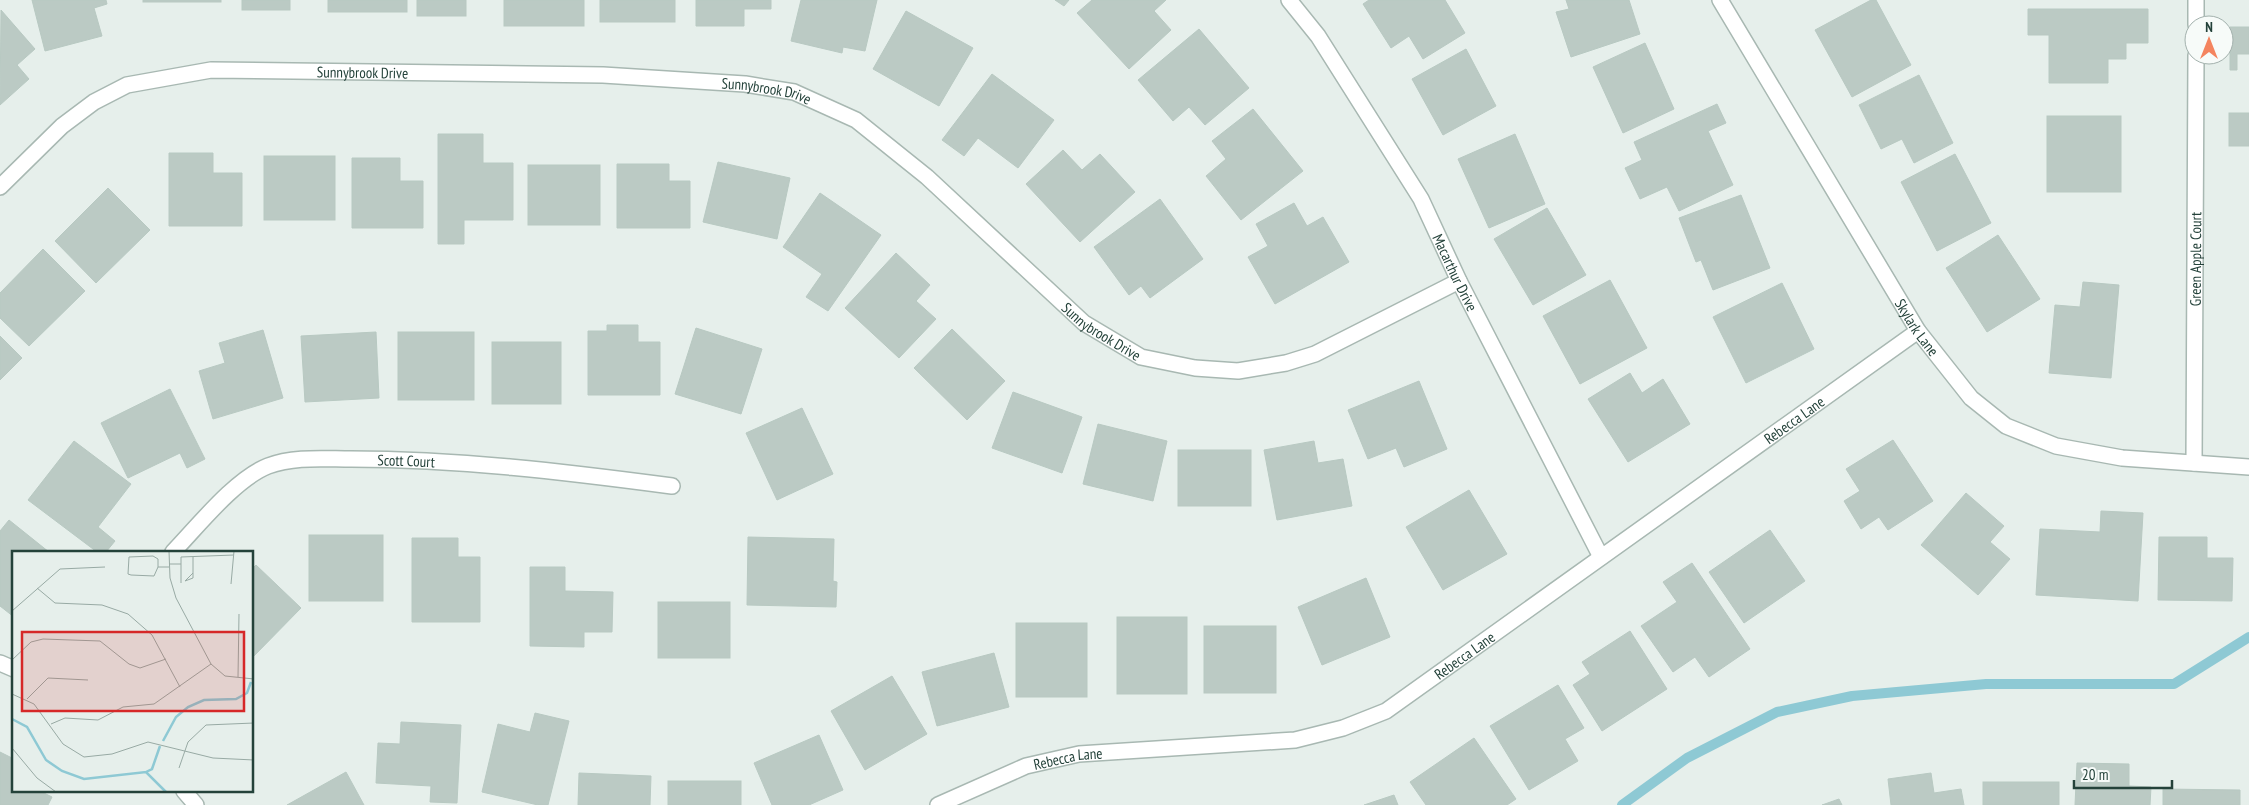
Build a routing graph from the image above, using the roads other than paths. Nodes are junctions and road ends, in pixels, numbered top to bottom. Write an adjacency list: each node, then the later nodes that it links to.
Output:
1 (1289, 0): 7 (street, Macarthur Drive)
2 (1720, 0): 8 (street, Skylark Lane)
3 (2196, 0): 4 (street)
4 (2196, 15)
5 (2196, 65): 9 (street, Green Apple Court)
6 (0, 187): 7 (street, Sunnybrook Drive)
7 (1459, 281): 13 (street, Macarthur Drive)
8 (1918, 331): 9 (street, Skylark Lane); 13 (street, Rebecca Lane)
9 (2194, 463): 10 (street, Skylark Lane)
10 (2249, 467)
11 (672, 486): 12 (street, Scott Court)
12 (174, 551)
13 (1601, 557): 18 (street, Rebecca Lane)
14 (0, 663): 15 (street)
15 (12, 668)
16 (185, 792): 17 (street)
17 (196, 805)
18 (938, 805)

